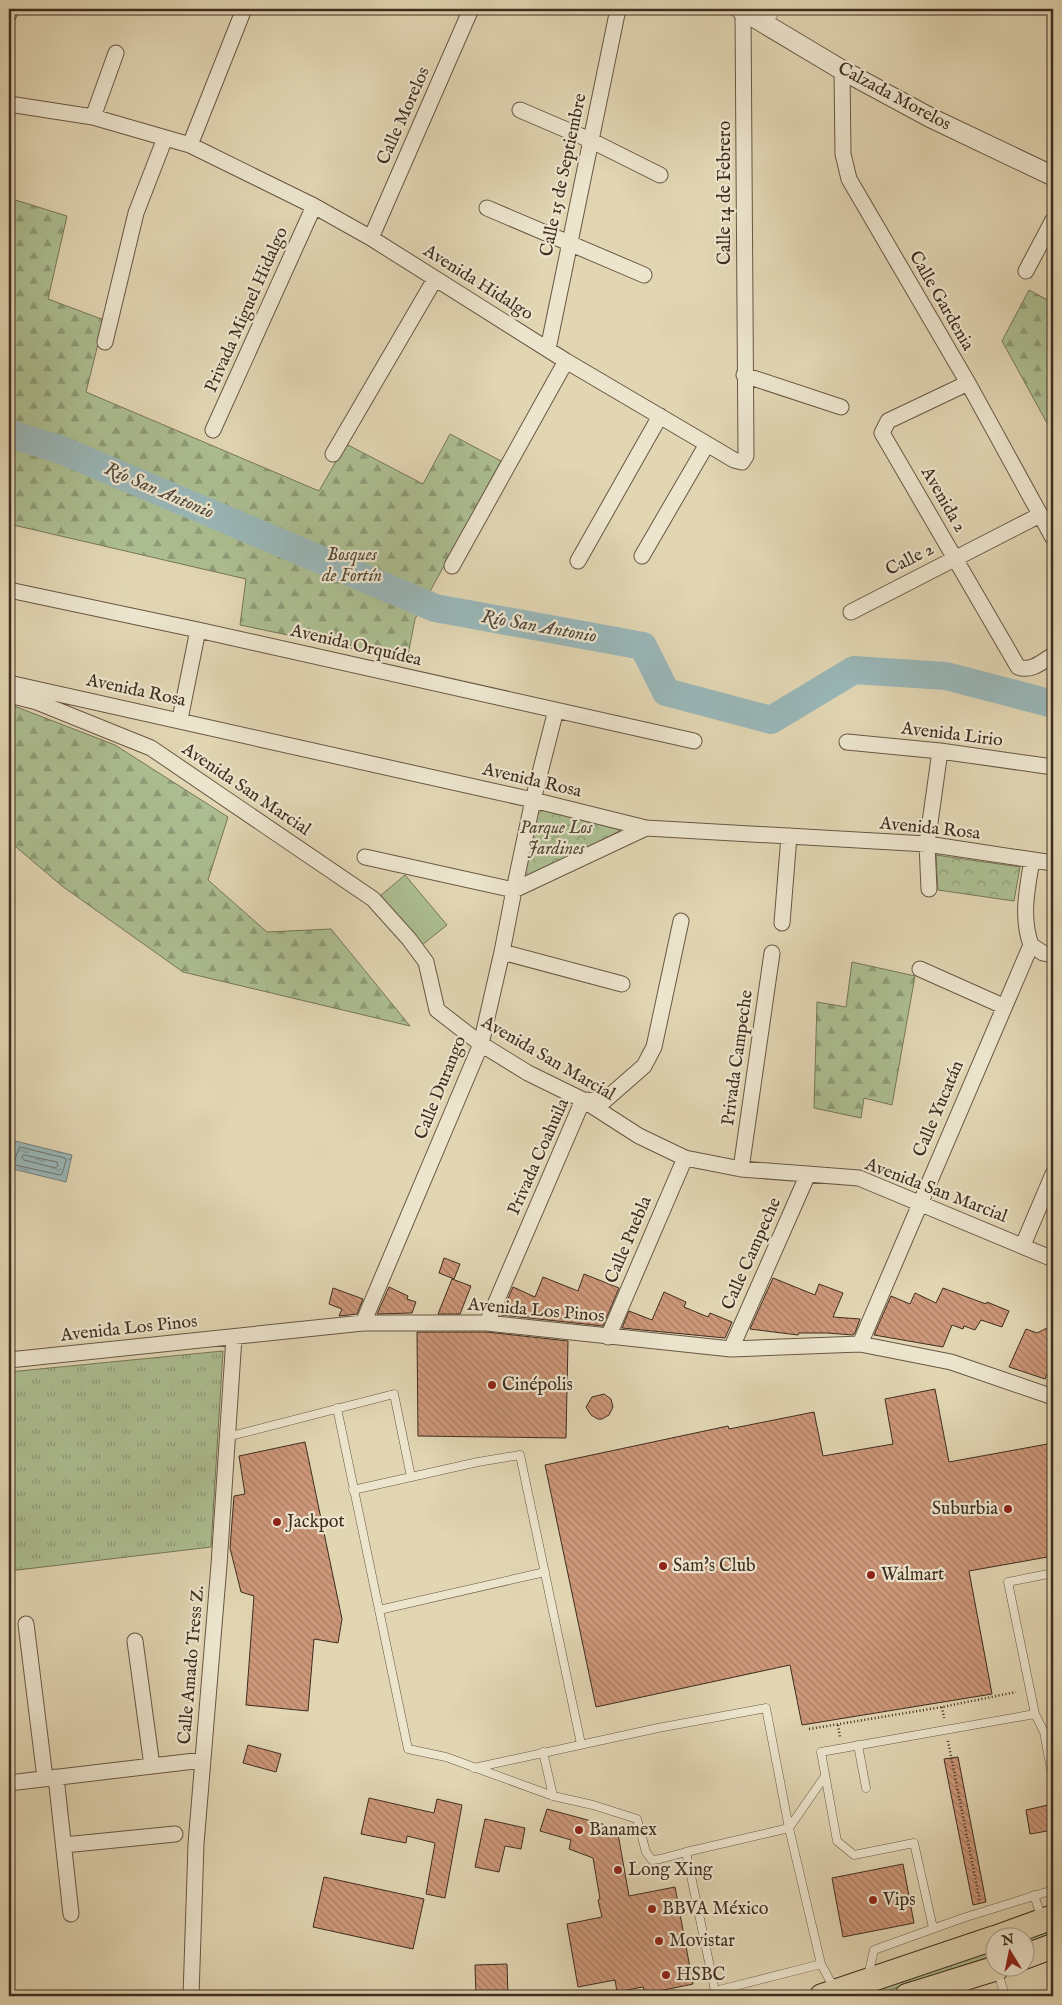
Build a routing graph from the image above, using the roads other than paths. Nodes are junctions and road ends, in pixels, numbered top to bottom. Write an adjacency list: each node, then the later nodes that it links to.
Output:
1 (10, 9): 7 (street)
2 (244, 9): 16 (street)
3 (471, 9): 22 (street, Calle Morelos)
4 (618, 9): 15 (street, Calle 15 de Septiembre)
5 (778, 9): 8 (lane)
6 (741, 10): 8 (street, Calzada Morelos); 30 (street, Calle 14 de Febrero)
7 (9, 14)
8 (765, 26): 10 (street, Calzada Morelos)
9 (116, 53): 13 (street)
10 (842, 70): 18 (street, Calzada Morelos); 31 (street, Calle Gardenia)
11 (9, 104): 13 (street, Avenida Hidalgo)
12 (520, 110): 15 (street)
13 (93, 117): 14 (street, Avenida Hidalgo)
14 (165, 138): 16 (street, Avenida Hidalgo); 27 (street)
15 (590, 140): 17 (street); 23 (street, Calle 15 de Septiembre)
16 (190, 145): 19 (street, Avenida Hidalgo)
17 (660, 175)
18 (1053, 176)
19 (314, 206): 22 (street, Avenida Hidalgo); 34 (street, Privada Miguel Hidalgo)
20 (488, 208): 23 (street)
21 (1053, 220): 24 (street)
22 (371, 238): 26 (street, Avenida Hidalgo)
23 (570, 243): 25 (street); 28 (street, Calle 15 de Septiembre)
24 (1026, 271)
25 (644, 275)
26 (435, 279): 28 (street, Avenida Hidalgo); 36 (street)
27 (105, 342)
28 (548, 349): 29 (street, Avenida Hidalgo)
29 (566, 360): 33 (street, Avenida Hidalgo); 43 (street)
30 (744, 375): 32 (street); 37 (street, Calle 14 de Febrero)
31 (968, 383): 38 (street, Calle Gardenia); 41 (street, Avenida 2)
32 (841, 407)
33 (660, 416): 35 (street, Avenida Hidalgo); 42 (street)
34 (213, 430)
35 (707, 444): 37 (street, Avenida Hidalgo); 40 (street)
36 (333, 454)
37 (742, 462)
38 (1040, 515): 39 (street, Calle Gardenia); 41 (street, Calle 2)
39 (1053, 538)
40 (642, 556)
41 (955, 558): 45 (street, Calle 2); 47 (street, Avenida 2)
42 (578, 561)
43 (452, 566)
44 (9, 590): 46 (street, Avenida Orquídea)
45 (851, 612)
46 (198, 630): 50 (street, Avenida Orquídea); 51 (street)
47 (1053, 655)
48 (9, 683): 51 (street, Avenida Rosa)
49 (9, 695): 74 (street, Avenida San Marcial)
50 (556, 710): 52 (street, Avenida Orquídea); 56 (street, Calle Durango)
51 (180, 720): 56 (street, Avenida Rosa)
52 (694, 741)
53 (846, 742): 54 (street, Avenida Lirio)
54 (940, 751): 55 (street, Avenida Lirio); 59 (street)
55 (1053, 767)
56 (533, 800): 57 (street, Avenida Rosa); 64 (street, Calle Durango)
57 (646, 828): 58 (street, Avenida Rosa); 64 (street)
58 (788, 836): 59 (street, Avenida Rosa); 66 (street)
59 (927, 844): 61 (street, Avenida Rosa); 63 (street)
60 (365, 857): 64 (street)
61 (1032, 860): 62 (street, Avenida Rosa); 67 (street)
62 (1053, 863)
63 (930, 889)
64 (514, 890): 68 (street, Calle Durango)
65 (681, 921): 75 (street, Privada Coahuila)
66 (782, 923)
67 (1031, 945): 70 (street); 73 (street, Calle Yucatán)
68 (502, 952): 72 (street); 74 (street, Calle Durango)
69 (772, 953): 77 (street, Privada Campeche)
70 (1053, 955)
71 (920, 969): 73 (street)
72 (622, 984)
73 (1003, 1006): 80 (street, Calle Yucatán)
74 (481, 1044): 75 (street, Avenida San Marcial); 83 (street, Calle Durango)
75 (583, 1100): 76 (street, Avenida San Marcial); 84 (street, Privada Coahuila)
76 (685, 1158): 77 (street, Avenida San Marcial); 86 (street, Calle Puebla)
77 (741, 1169): 78 (street, Avenida San Marcial)
78 (808, 1174): 80 (street, Avenida San Marcial); 88 (street, Calle Campeche)
79 (1053, 1174): 81 (street)
80 (919, 1203): 81 (street, Avenida San Marcial); 87 (street, Calle Yucatán)
81 (1022, 1245): 82 (street, Avenida San Marcial)
82 (1053, 1259)
83 (363, 1323): 84 (street, Avenida Los Pinos); 85 (street, Avenida Los Pinos)
84 (487, 1323): 86 (street, Avenida Los Pinos)
85 (234, 1337): 89 (street, Avenida Los Pinos); 92 (street, Calle Amado Tress Z.)
86 (608, 1337): 88 (street, Avenida Los Pinos)
87 (860, 1344): 88 (street, Avenida Los Pinos); 90 (street, Avenida Los Pinos)
88 (731, 1349)
89 (9, 1359)
90 (1053, 1396)
91 (337, 1408): 92 (lane); 93 (lane); 94 (lane)
92 (228, 1437): 106 (street, Calle Amado Tress Z.)
93 (411, 1477): 94 (lane); 95 (lane)
94 (353, 1490): 97 (lane)
95 (545, 1572): 97 (lane); 103 (lane)
96 (1053, 1573): 100 (lane)
97 (379, 1610): 108 (lane)
98 (26, 1624): 110 (street)
99 (135, 1642): 107 (street)
100 (1035, 1714): 102 (lane); 104 (lane)
101 (1053, 1730): 102 (lane)
102 (1044, 1732): 111 (lane)
103 (581, 1744): 105 (lane); 115 (lane)
104 (858, 1745): 109 (lane); 113 (lane)
105 (543, 1752): 108 (lane); 114 (lane)
106 (203, 1760): 107 (street); 134 (street, Calle Amado Tress Z.)
107 (152, 1766): 110 (street)
108 (474, 1768): 114 (lane)
109 (825, 1776): 115 (lane); 123 (lane)
110 (51, 1778): 112 (street); 117 (street)
111 (1053, 1780)
112 (9, 1783)
113 (866, 1788)
114 (553, 1796): 118 (lane)
115 (789, 1828): 118 (lane); 128 (lane)
116 (175, 1834): 117 (street)
117 (64, 1845): 121 (street)
118 (686, 1852): 132 (lane)
119 (1053, 1890): 120 (lane)
120 (1034, 1895): 122 (lane); 123 (lane)
121 (72, 1914)
122 (1048, 1919): 124 (main road)
123 (933, 1928): 131 (lane)
124 (1023, 1928)
125 (984, 1942): 131 (main road)
126 (1053, 1946): 127 (main road)
127 (1034, 1953)
128 (821, 1964): 132 (lane); 133 (lane)
129 (984, 1972): 135 (main road)
130 (1000, 1978): 136 (lane)
131 (867, 1981): 133 (main road)
132 (713, 1994)
133 (829, 1994)
134 (191, 1996)
135 (907, 1996)
136 (1005, 1996)

